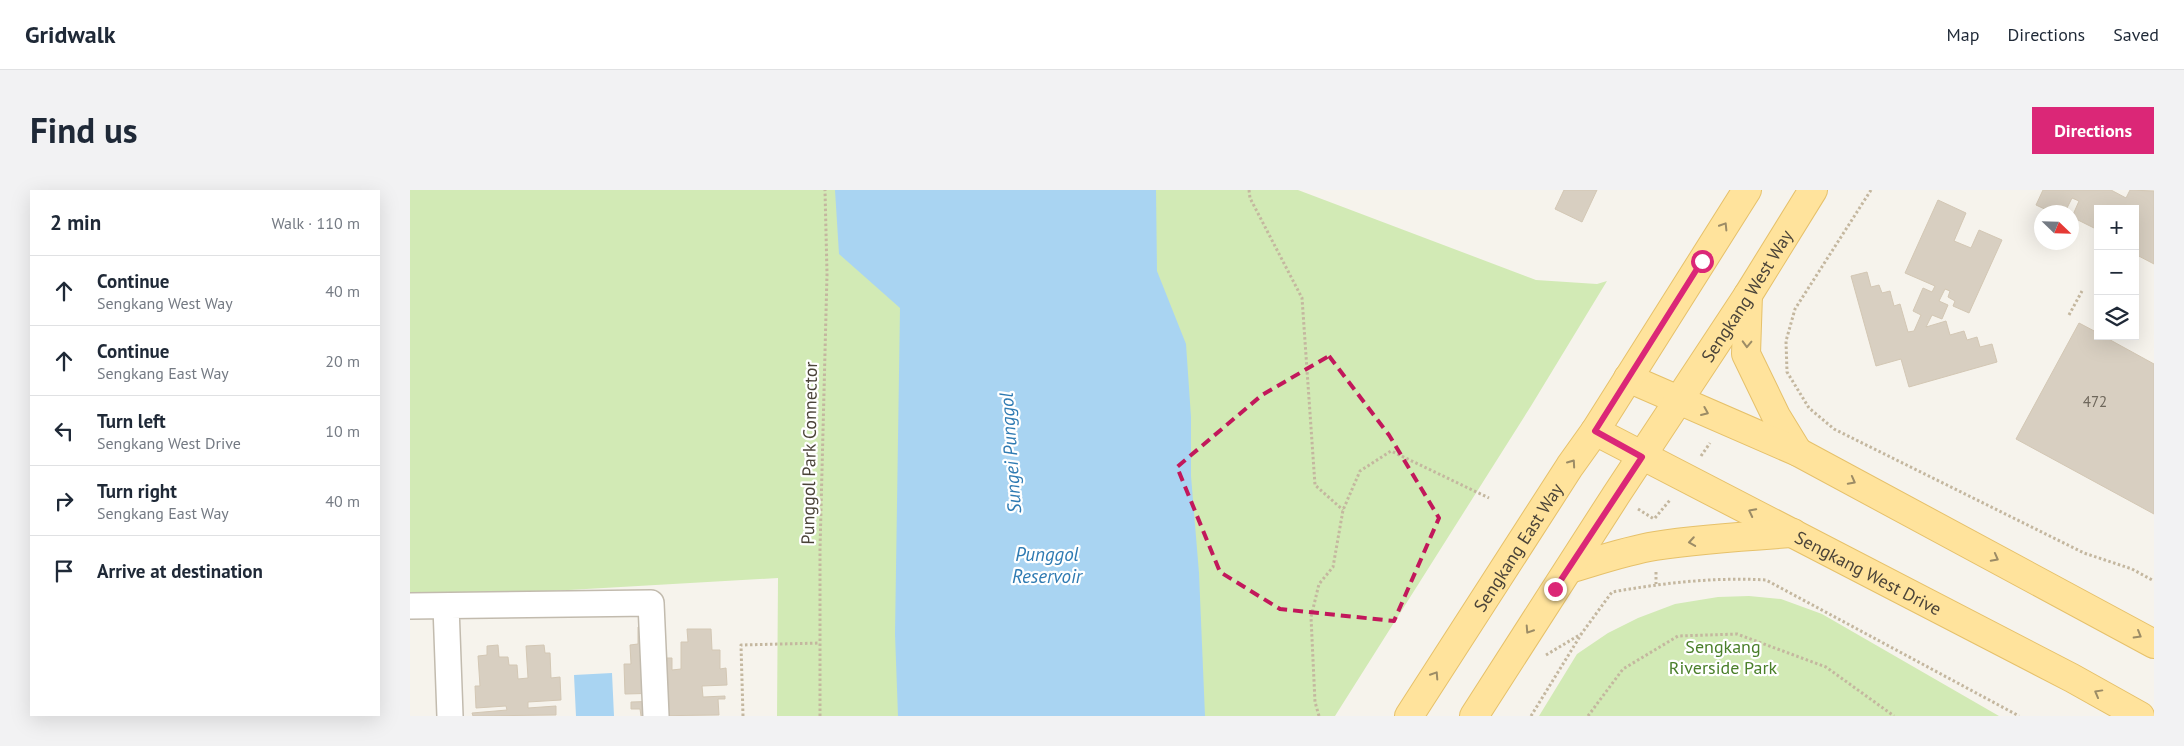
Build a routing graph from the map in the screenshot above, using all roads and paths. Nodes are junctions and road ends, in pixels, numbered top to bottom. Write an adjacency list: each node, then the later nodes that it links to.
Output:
1 (825, 190): 24 (path, Punggol Park Connector)
2 (1249, 190): 16 (path)
3 (1746, 190): 9 (main road, one-way to 3)
4 (1813, 190): 7 (main road, Sengkang West Way)
5 (1871, 190): 20 (path)
6 (2082, 291): 8 (path)
7 (1748, 295): 10 (main road, Sengkang West Way); 12 (main road, one-way to 12)
8 (2069, 315)
9 (1628, 378): 10 (main road); 11 (main road, Sengkang East Way)
10 (1679, 401): 12 (main road, one-way to 12); 13 (main road)
11 (1595, 431): 13 (main road, Sengkang West Drive); 32 (main road, Sengkang East Way, one-way to 11)
12 (1798, 452): 25 (main road, one-way to 25)
13 (1642, 457): 18 (main road, Sengkang West Drive, one-way to 13); 19 (main road)
14 (1489, 498): 16 (path)
15 (1633, 505): 17 (path)
16 (1343, 510): 31 (path)
17 (1654, 519)
18 (1793, 534): 19 (main road, one-way to 19); 38 (main road, Sengkang West Drive, one-way to 18)
19 (1562, 579): 33 (main road, one-way to 33)
20 (2154, 581)
21 (410, 606): 22 (lane)
22 (446, 606): 27 (lane); 28 (lane)
23 (1582, 633): 26 (path); 34 (path); 37 (path)
24 (820, 643): 29 (path); 30 (path, Punggol Park Connector)
25 (2154, 644)
26 (1542, 661)
27 (450, 716)
28 (656, 716)
29 (743, 716)
30 (820, 716)
31 (1318, 716)
32 (1409, 716)
33 (1474, 716)
34 (1531, 716)
35 (1588, 716): 36 (path)
36 (1894, 716)
37 (2019, 716)
38 (2140, 716)

